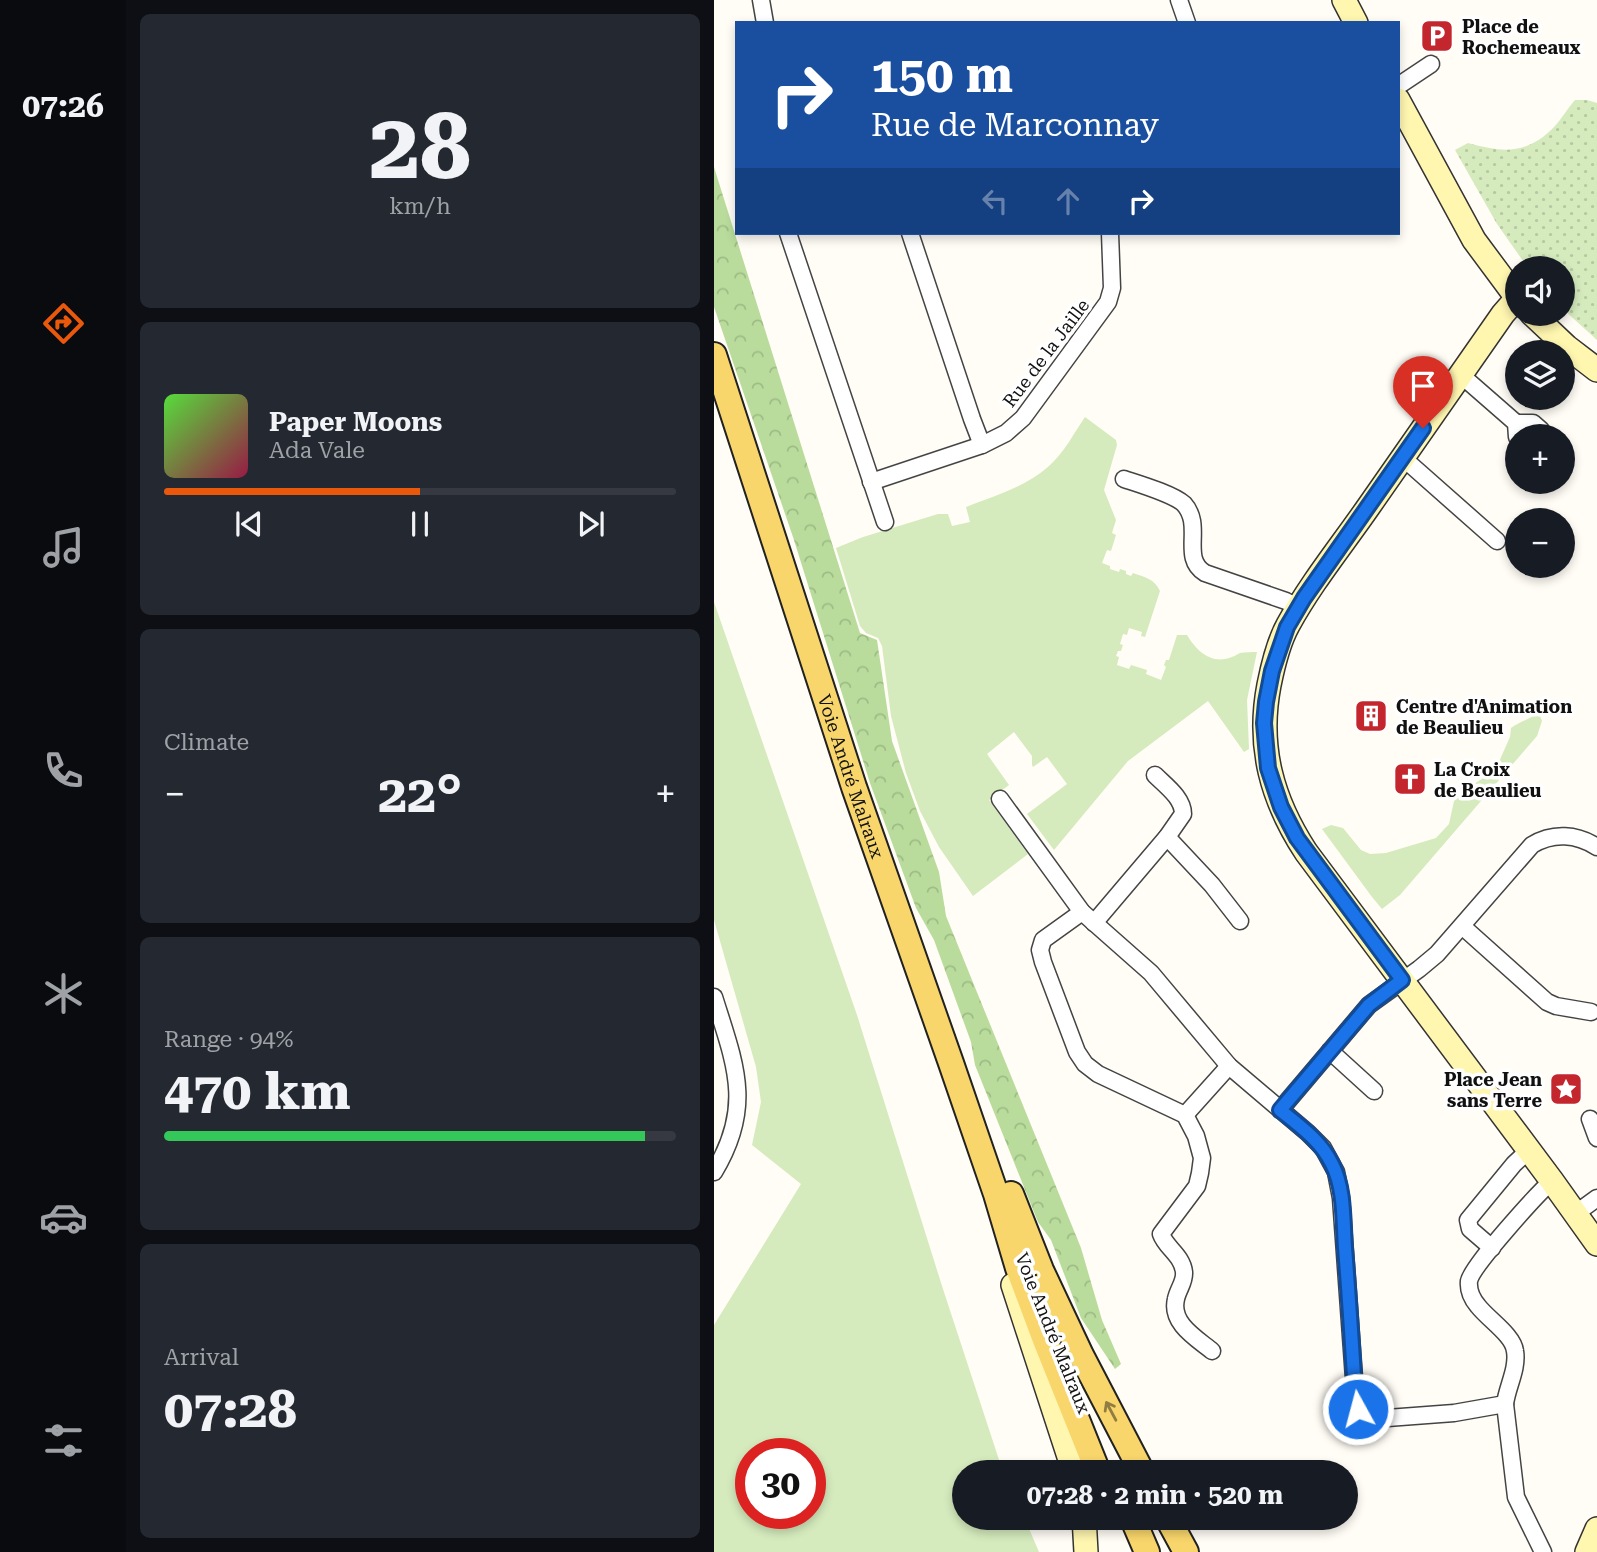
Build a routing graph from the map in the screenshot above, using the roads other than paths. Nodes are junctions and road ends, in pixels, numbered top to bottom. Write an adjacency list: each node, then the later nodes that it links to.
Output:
1 (761, 0): 4 (street)
2 (1179, 0): 5 (street)
3 (1344, 0): 6 (street)
4 (765, 21)
5 (1186, 21)
6 (1355, 21)
7 (1431, 64): 8 (street)
8 (1400, 85)
9 (1404, 124): 13 (street)
10 (789, 235): 23 (street)
11 (911, 235): 20 (street)
12 (1110, 235): 20 (street, Rue de la Jaille)
13 (1505, 282)
14 (1505, 312): 18 (street)
15 (1545, 326): 17 (street)
16 (714, 355): 38 (main road, Voie André Malraux)
17 (1597, 370)
18 (1461, 375): 19 (street); 21 (street)
19 (1510, 424)
20 (982, 445): 23 (street, Rue de la Jaille)
21 (1402, 457): 25 (street); 26 (street)
22 (1124, 479): 26 (street)
23 (872, 482): 24 (street)
24 (885, 522)
25 (1497, 541)
26 (1299, 608): 34 (street)
27 (1156, 775): 29 (street)
28 (1000, 799): 31 (street)
29 (1167, 837): 31 (street); 32 (street)
30 (1597, 847): 33 (street)
31 (1088, 917): 39 (street); 42 (street)
32 (1240, 921)
33 (1462, 926): 34 (street); 36 (street)
34 (1402, 980): 37 (street); 45 (street)
35 (714, 997): 46 (street)
36 (1591, 1012)
37 (1330, 1051): 40 (street); 41 (street)
38 (951, 1063): 48 (main road, Voie André Malraux); 55 (street); 58 (main road, one-way to 38)
39 (1229, 1066): 41 (street); 42 (street)
40 (1374, 1091)
41 (1280, 1110): 54 (street)
42 (1185, 1115): 53 (street)
43 (1590, 1119): 44 (street)
44 (1597, 1138)
45 (1529, 1150): 47 (street); 52 (street)
46 (714, 1172)
47 (1552, 1181): 50 (street); 52 (street)
48 (996, 1194): 56 (main road, Voie André Malraux); 57 (main road, Voie André Malraux)
49 (1597, 1198): 50 (street)
50 (1575, 1214): 51 (street)
51 (1597, 1244)
52 (1492, 1248): 54 (street)
53 (1212, 1351)
54 (1505, 1405): 68 (street)
55 (1070, 1460)
56 (1093, 1460)
57 (1107, 1460)
58 (1136, 1460)
59 (1597, 1529): 69 (street)
60 (1085, 1530): 64 (street)
61 (1123, 1530): 65 (main road)
62 (1138, 1530): 66 (main road)
63 (1174, 1530): 67 (main road)
64 (1086, 1552)
65 (1132, 1552)
66 (1147, 1552)
67 (1186, 1552)
68 (1543, 1552)
69 (1587, 1552)

